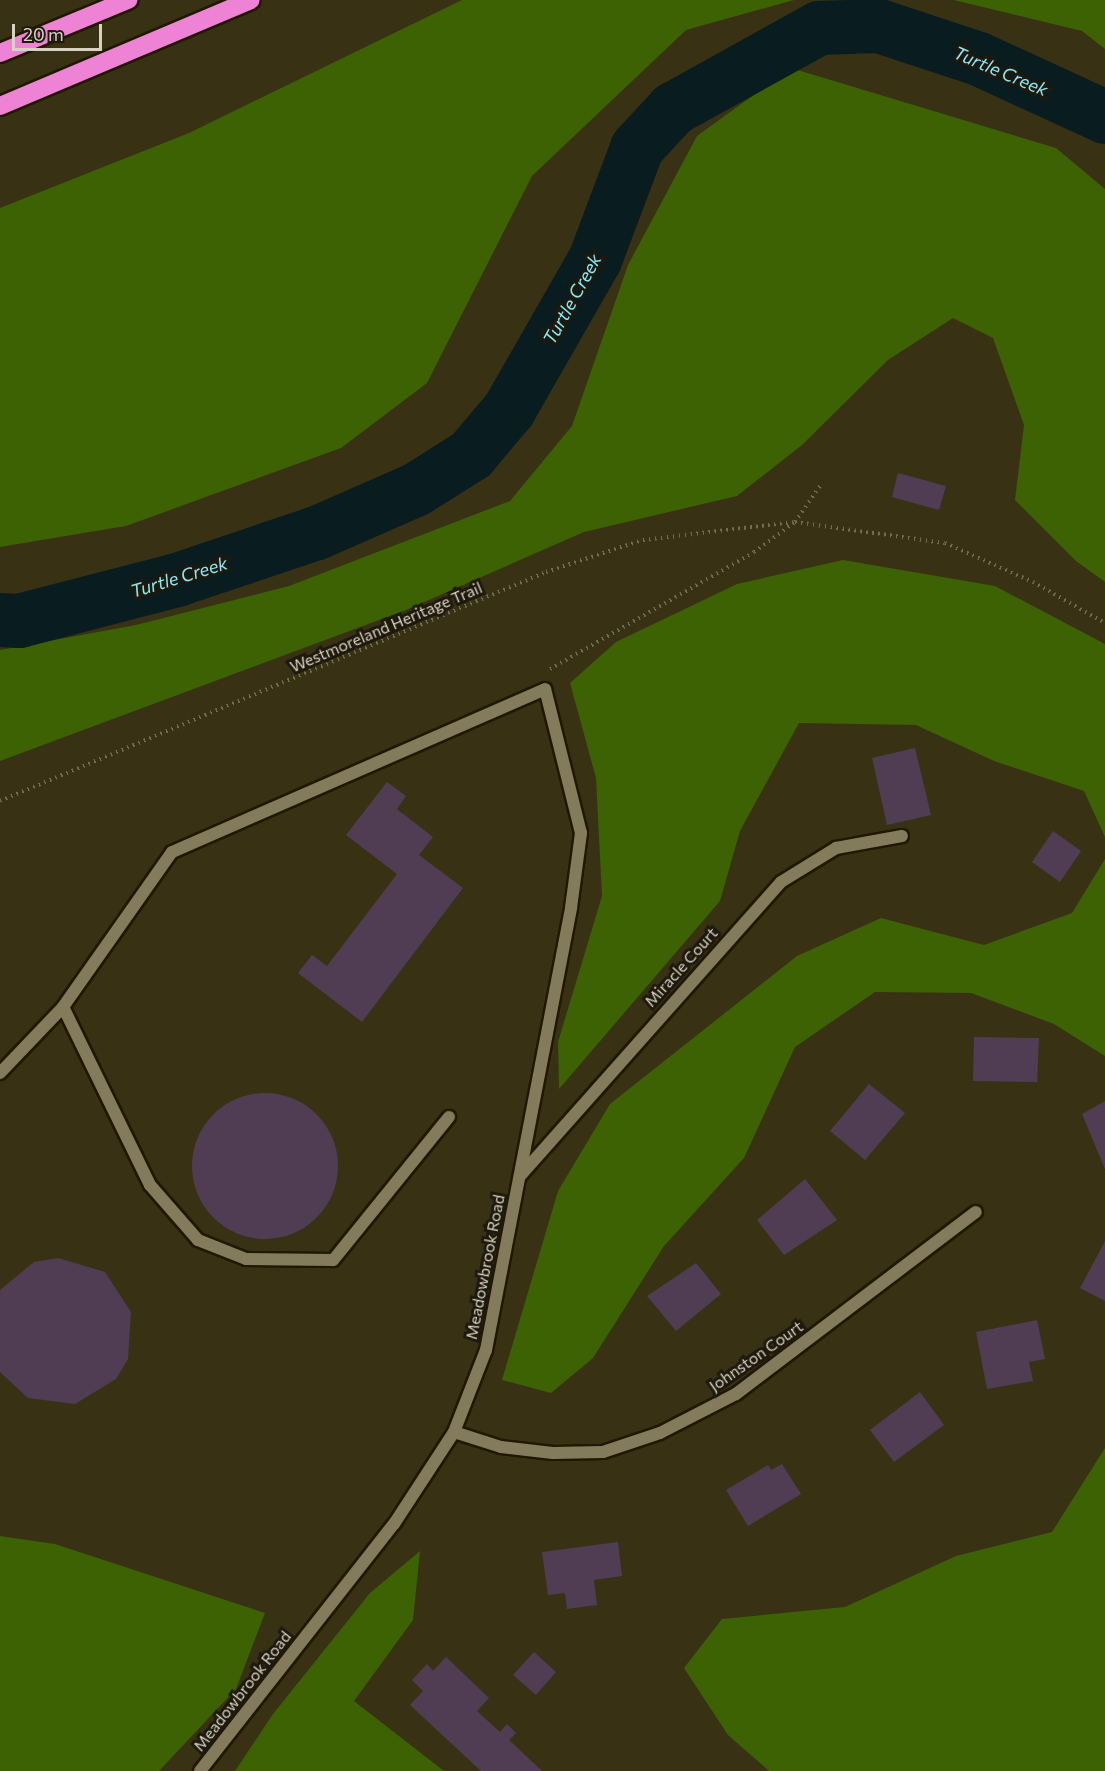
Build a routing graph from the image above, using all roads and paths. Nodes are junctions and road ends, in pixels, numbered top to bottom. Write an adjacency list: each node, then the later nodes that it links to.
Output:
1 (128, 0): 3 (highway)
2 (251, 0): 4 (highway)
3 (0, 53)
4 (0, 106)
5 (822, 483): 6 (path)
6 (795, 522): 7 (path, Westmoreland Heritage Trail); 8 (path); 9 (path, Westmoreland Heritage Trail)
7 (1105, 623)
8 (545, 689): 11 (street); 14 (street, Meadowbrook Road)
9 (0, 801)
10 (902, 836): 14 (street, Miracle Court)
11 (63, 1007): 12 (street); 13 (street)
12 (0, 1073)
13 (449, 1117)
14 (520, 1176): 16 (street, Meadowbrook Road)
15 (976, 1212): 16 (street, Johnston Court)
16 (454, 1432): 17 (street, Meadowbrook Road)
17 (200, 1771)

